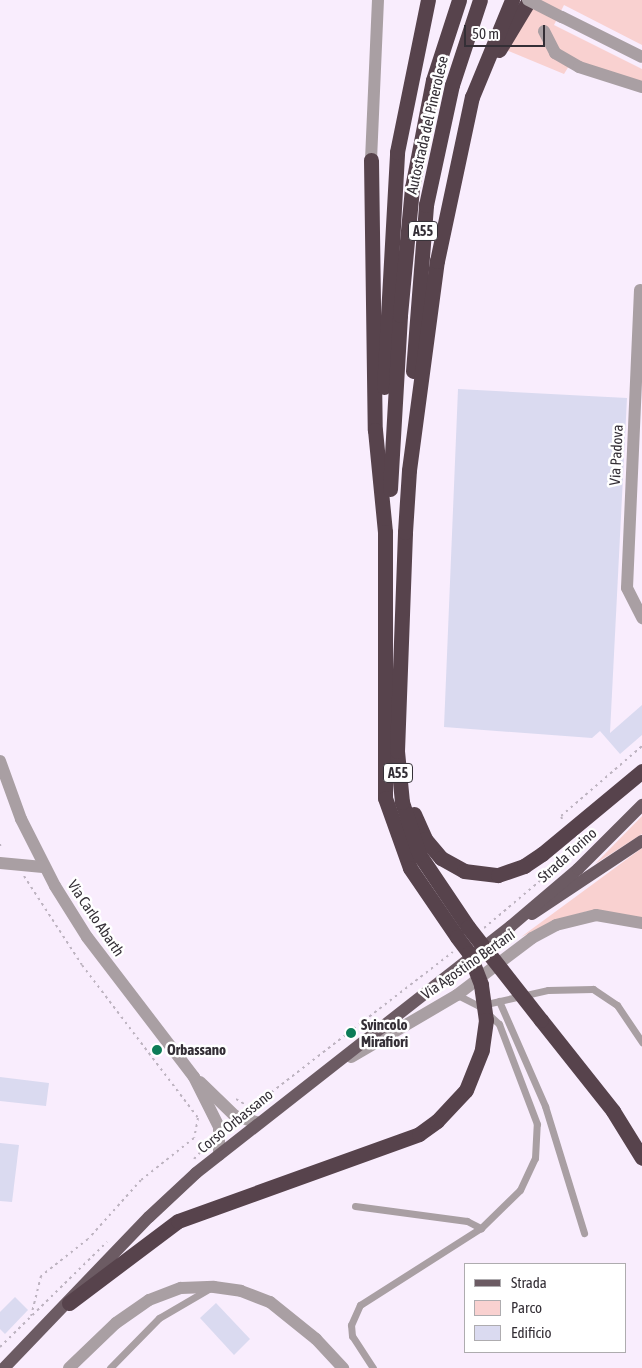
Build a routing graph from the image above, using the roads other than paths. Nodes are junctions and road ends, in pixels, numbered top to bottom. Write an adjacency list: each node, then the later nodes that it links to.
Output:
1 (378, 0): 11 (street)
2 (428, 0): 13 (highway)
3 (459, 0): 15 (highway, A55)
4 (480, 0): 14 (highway, Autostrada del Pinerolese / A55)
5 (512, 0): 10 (highway)
6 (529, 0): 8 (street, bridge); 10 (highway)
7 (544, 31): 9 (street)
8 (642, 58)
9 (642, 87)
10 (469, 115): 14 (highway)
11 (371, 160): 13 (highway)
12 (640, 290): 17 (street, Via Padova)
13 (379, 452): 15 (highway)
14 (409, 470): 16 (highway, A55)
15 (385, 532): 26 (highway, A55)
16 (402, 601): 19 (highway); 26 (highway, A55)
17 (642, 618)
18 (0, 761): 23 (street, Via Carlo Abarth)
19 (642, 770)
20 (642, 805): 25 (main road, Strada Torino)
21 (642, 841): 25 (main road)
22 (0, 863): 23 (street)
23 (43, 867): 32 (street, Via Carlo Abarth)
24 (642, 923): 27 (street, Via Agostino Bertani)
25 (510, 926): 31 (main road, Corso Orbassano)
26 (467, 935): 35 (highway, bridge); 40 (highway, bridge)
27 (457, 995): 29 (lane); 31 (street, Via Agostino Bertani)
28 (499, 1001): 29 (lane); 30 (lane); 38 (lane)
29 (479, 1006): 37 (lane)
30 (642, 1042)
31 (322, 1073): 33 (main road, Corso Orbassano)
32 (194, 1077): 33 (street, Via Carlo Abarth); 34 (street, Via Carlo Abarth)
33 (259, 1123): 34 (main road, Corso Orbassano)
34 (219, 1155): 40 (main road, Corso Orbassano)
35 (642, 1158)
36 (355, 1206): 37 (lane)
37 (480, 1228): 45 (lane)
38 (584, 1233)
39 (214, 1287): 42 (street); 43 (lane); 44 (street)
40 (68, 1303): 41 (main road, Corso Orbassano)
41 (4, 1368)
42 (69, 1368)
43 (110, 1368)
44 (343, 1368)
45 (373, 1368)

